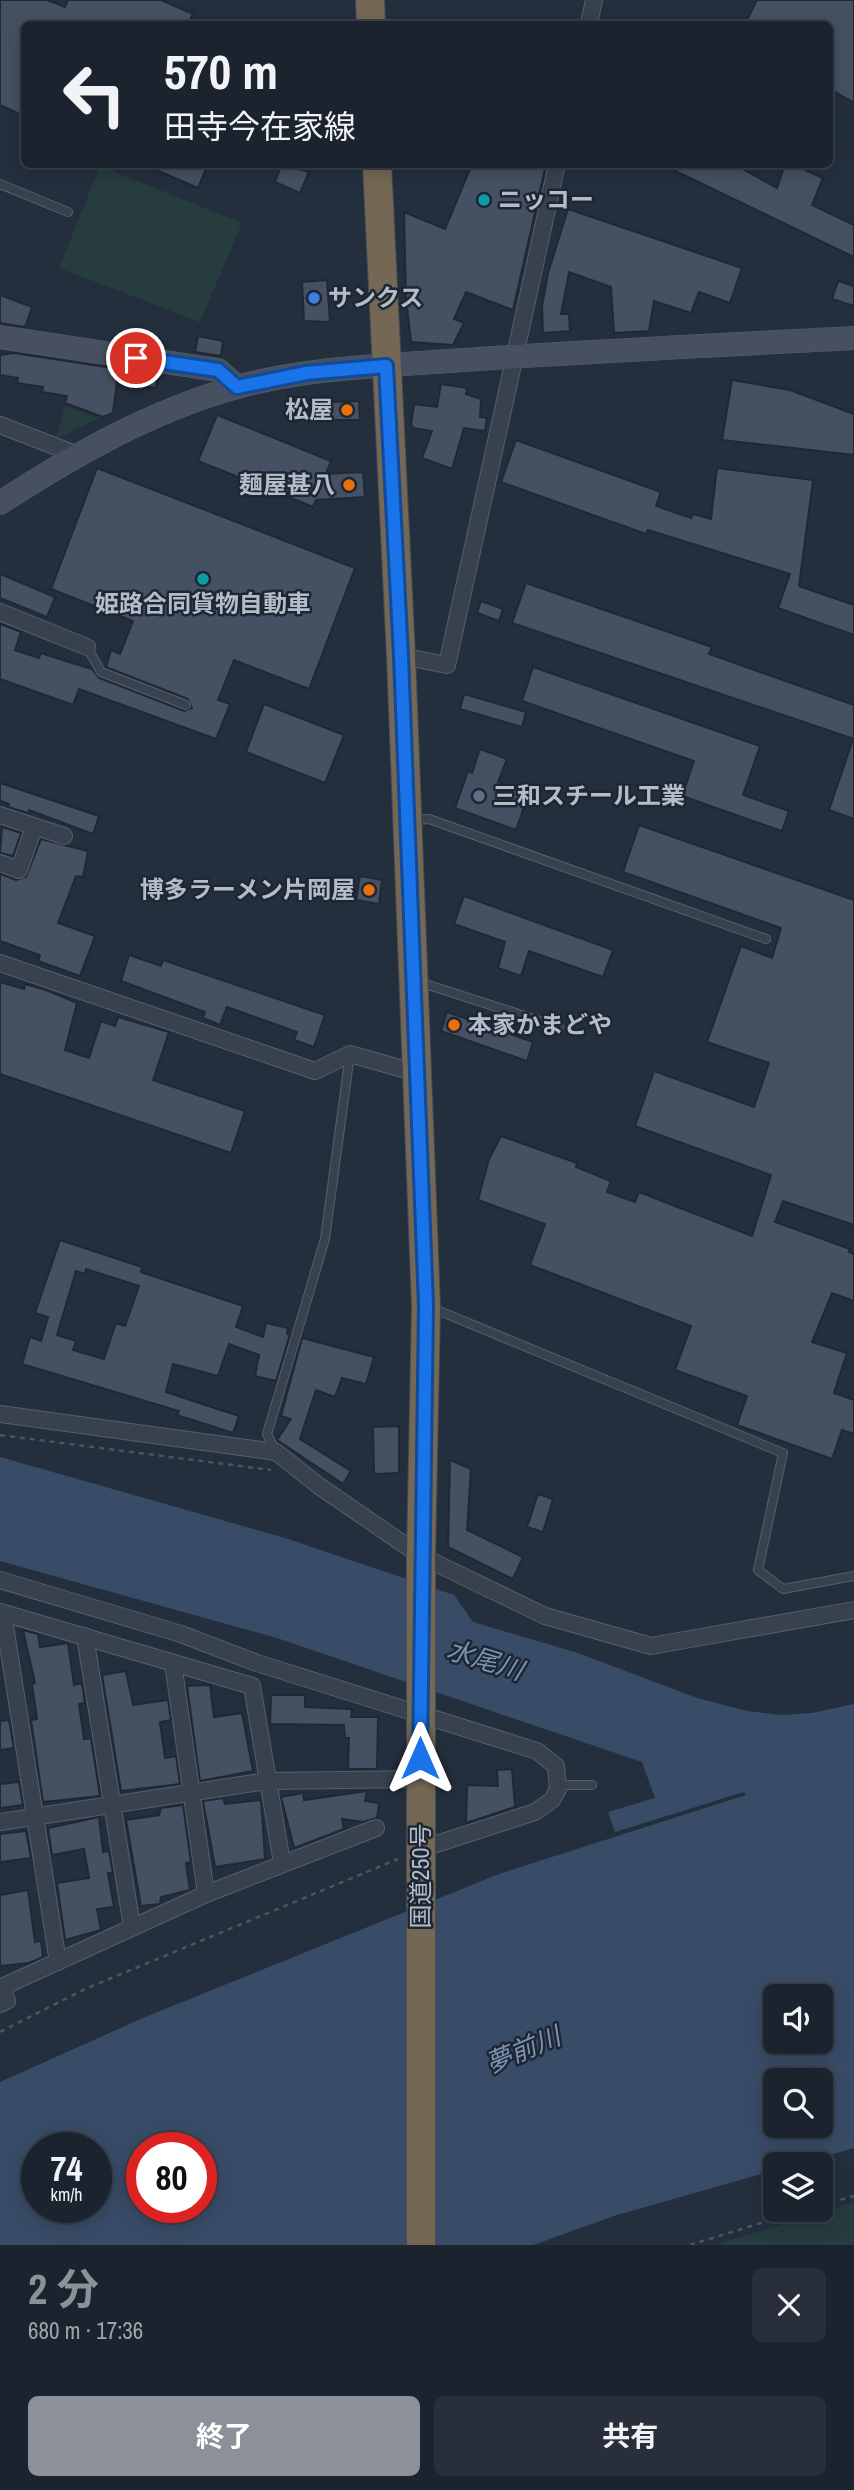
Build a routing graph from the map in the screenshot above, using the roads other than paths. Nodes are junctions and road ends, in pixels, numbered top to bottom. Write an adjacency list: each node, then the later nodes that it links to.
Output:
1 (370, 0): 3 (highway)
2 (594, 0): 4 (street)
3 (371, 21)
4 (590, 21)
5 (377, 168): 12 (highway, 国道250号)
6 (556, 168): 11 (street)
7 (0, 184): 8 (lane)
8 (68, 212)
9 (0, 337): 13 (street)
10 (854, 338): 11 (street)
11 (513, 357): 12 (street); 19 (street)
12 (386, 366): 13 (street); 19 (highway, 国道250号)
13 (237, 387): 15 (street)
14 (0, 425): 15 (street)
15 (75, 454): 16 (street)
16 (0, 503)
17 (0, 612): 18 (street)
18 (87, 647): 20 (lane)
19 (401, 656): 22 (highway, 国道250号)
20 (186, 705)
21 (0, 815): 23 (street)
22 (407, 821): 26 (lane); 28 (highway, 国道250号)
23 (34, 827): 24 (street); 25 (street)
24 (64, 836)
25 (0, 863)
26 (766, 939)
27 (0, 963): 30 (street)
28 (414, 980): 29 (lane); 31 (highway, 国道250号)
29 (559, 1027)
30 (350, 1054): 31 (street); 34 (lane)
31 (417, 1073): 32 (highway, 国道250号)
32 (426, 1306): 35 (highway, 国道250号); 36 (lane)
33 (0, 1414): 34 (street)
34 (276, 1452): 35 (street)
35 (421, 1556): 38 (street); 42 (highway, 国道250号)
36 (854, 1576)
37 (0, 1580): 42 (street)
38 (854, 1610)
39 (1, 1612): 40 (street); 49 (street)
40 (85, 1636): 41 (street); 48 (street)
41 (173, 1663): 44 (street); 47 (street)
42 (421, 1716): 43 (highway, 国道250号); 45 (street)
43 (420, 1779): 44 (street); 52 (highway, 国道250号)
44 (267, 1781): 47 (street); 53 (street)
45 (558, 1785): 46 (lane); 52 (street)
46 (592, 1785)
47 (190, 1793): 48 (street); 54 (street)
48 (113, 1804): 49 (street); 55 (street)
49 (34, 1816): 50 (street); 56 (street)
50 (0, 1822)
51 (376, 1828): 53 (street)
52 (421, 1849): 59 (highway, 国道250号)
53 (282, 1863): 54 (street)
54 (206, 1894): 55 (street)
55 (132, 1927): 56 (street)
56 (58, 1962): 57 (street)
57 (2, 1988): 58 (street)
58 (0, 2004)
59 (421, 2245)

